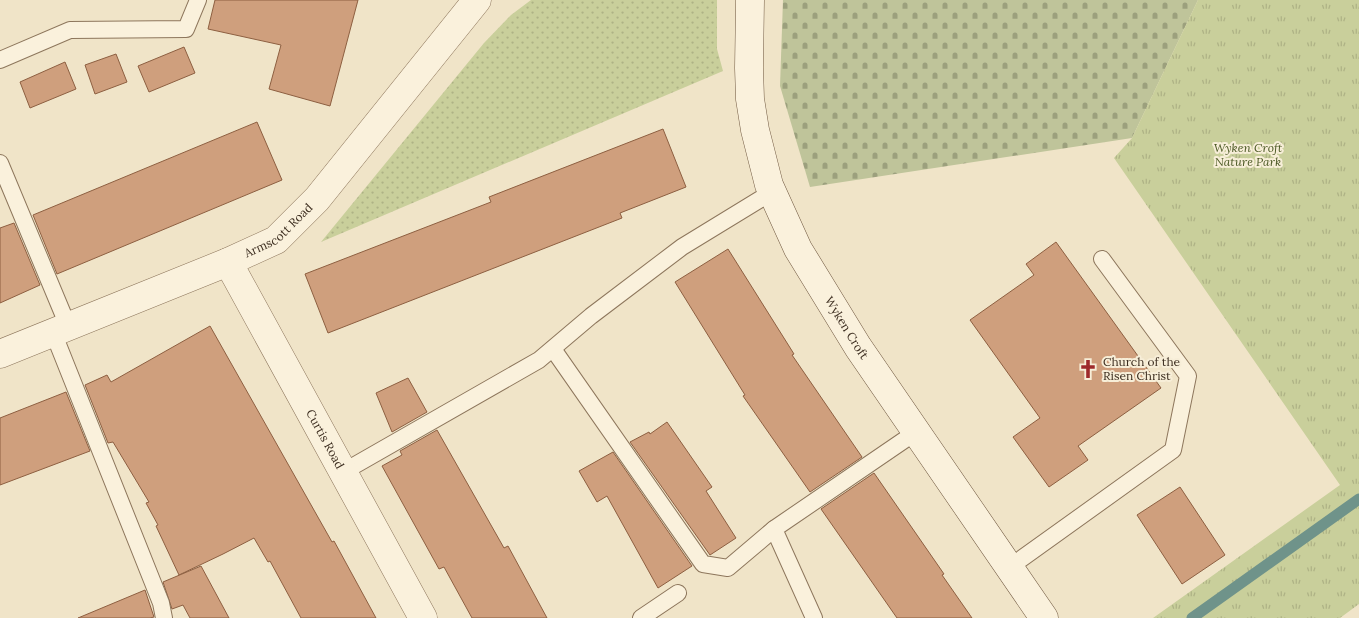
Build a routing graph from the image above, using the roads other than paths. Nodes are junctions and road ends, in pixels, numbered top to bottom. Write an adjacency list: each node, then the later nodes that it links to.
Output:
1 (198, 0): 4 (lane)
2 (476, 0): 8 (street, Armscott Road)
3 (750, 0): 6 (street, Wyken Croft)
4 (0, 60)
5 (0, 163): 9 (lane)
6 (772, 192): 10 (lane); 12 (street, Wyken Croft)
7 (1102, 259): 15 (lane)
8 (228, 262): 9 (street, Armscott Road); 13 (street, Curtis Road)
9 (61, 329): 11 (street, Armscott Road); 17 (lane)
10 (553, 349): 13 (lane); 14 (lane)
11 (0, 354)
12 (916, 432): 14 (lane); 15 (street, Wyken Croft)
13 (343, 472): 18 (street, Curtis Road)
14 (774, 530): 20 (lane)
15 (1010, 567): 21 (street, Wyken Croft)
16 (678, 593): 19 (lane)
17 (164, 618)
18 (423, 618)
19 (641, 618)
20 (814, 618)
21 (1044, 618)

